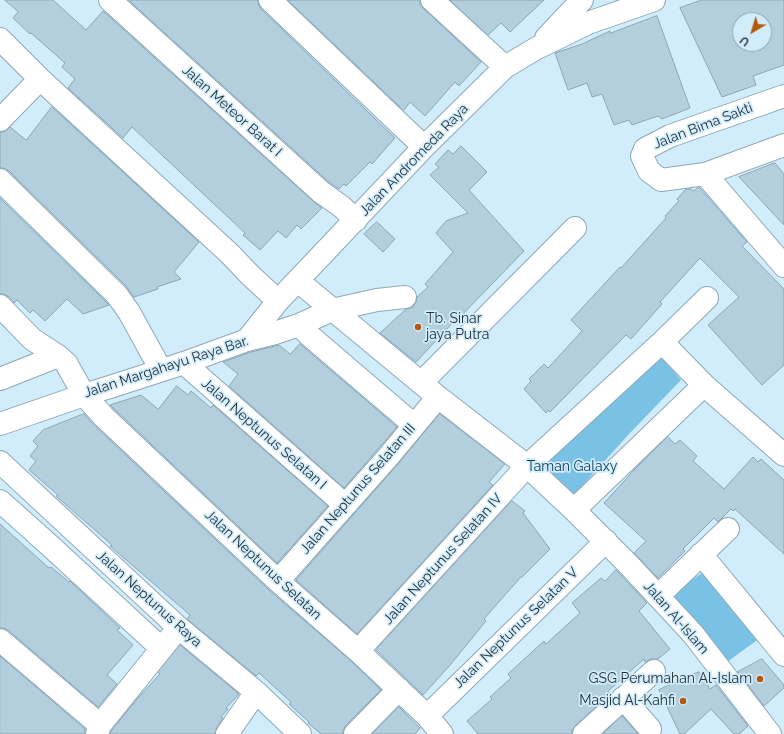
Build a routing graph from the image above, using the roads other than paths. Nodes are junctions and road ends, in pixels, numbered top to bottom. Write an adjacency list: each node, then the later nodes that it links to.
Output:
1 (110, 0): 16 (street, Jalan Meteor Barat I)
2 (270, 0): 12 (street)
3 (432, 0): 8 (street)
4 (582, 0): 7 (street)
5 (654, 0): 7 (street)
6 (0, 39): 9 (street)
7 (537, 48): 8 (street, Jalan Andromeda Raya)
8 (505, 67): 12 (street, Jalan Andromeda Raya)
9 (40, 79): 11 (street); 22 (street)
10 (784, 96): 14 (street, Jalan Bima Sakti)
11 (0, 120)
12 (412, 136): 16 (street, Jalan Andromeda Raya)
13 (784, 145): 14 (street, Jalan Bima Sakti)
14 (705, 174): 18 (street)
15 (0, 180): 30 (street)
16 (349, 214): 19 (street, Jalan Andromeda Raya)
17 (575, 228): 32 (street)
18 (784, 266)
19 (298, 281): 22 (street, Jalan Andromeda Raya); 24 (street, Jalan Al-Islam)
20 (405, 297): 24 (street, Jalan Margahayu Raya Bar.)
21 (707, 298): 27 (street, Jalan Neptunus Selatan IV)
22 (278, 301): 26 (street, Jalan Andromeda Raya)
23 (0, 306): 28 (street, Jalan Neptunus Selatan)
24 (332, 310): 25 (street, Jalan Margahayu Raya Bar.); 32 (street, Jalan Al-Islam)
25 (299, 325): 26 (street, Jalan Margahayu Raya Bar.); 37 (street)
26 (248, 340): 29 (street, Jalan Margahayu Raya Bar.)
27 (662, 342): 33 (street); 40 (street, Jalan Neptunus Selatan IV)
28 (58, 356): 31 (street); 34 (street, Jalan Neptunus Selatan)
29 (184, 363): 30 (street, Jalan Margahayu Raya Bar.); 42 (street, Jalan Neptunus Selatan I)
30 (161, 370): 34 (street, Jalan Margahayu Raya Bar.)
31 (0, 380)
32 (422, 382): 35 (street, Jalan Al-Islam)
33 (704, 385): 38 (street); 43 (street)
34 (84, 395): 36 (street, Jalan Margahayu Raya Bar.); 47 (street, Jalan Neptunus Selatan)
35 (438, 397): 37 (street, Jalan Neptunus Selatan III); 40 (street, Jalan Al-Islam)
36 (0, 424)
37 (414, 425): 42 (street, Jalan Neptunus Selatan III)
38 (784, 455)
39 (0, 462): 49 (street, Jalan Neptunus Raya)
40 (527, 466): 43 (street, Jalan Al-Islam); 52 (street, Jalan Neptunus Selatan IV)
41 (0, 501): 51 (street)
42 (345, 505): 47 (street, Jalan Neptunus Selatan III)
43 (574, 510): 45 (street, Jalan Al-Islam)
44 (728, 528): 46 (street)
45 (606, 541): 48 (street, Jalan Al-Islam); 58 (street, Jalan Neptunus Selatan V)
46 (701, 554): 48 (street); 53 (street)
47 (278, 581): 52 (street, Jalan Neptunus Selatan)
48 (658, 596): 67 (street, Jalan Al-Islam)
49 (179, 628): 51 (street); 56 (street, Jalan Neptunus Raya)
50 (0, 640): 60 (street)
51 (161, 648): 60 (street)
52 (358, 651): 55 (street, Jalan Neptunus Selatan)
53 (784, 656)
54 (654, 671): 57 (street)
55 (399, 689): 58 (street, Jalan Neptunus Selatan); 64 (street)
56 (256, 692): 62 (street); 63 (street, Jalan Neptunus Raya)
57 (623, 698): 61 (street); 66 (street)
58 (427, 716): 65 (street, Jalan Neptunus Selatan)
59 (784, 724): 68 (street)
60 (99, 729)
61 (650, 729)
62 (227, 734)
63 (300, 734)
64 (355, 734)
65 (442, 734)
66 (584, 734)
67 (770, 734)
68 (774, 734)

